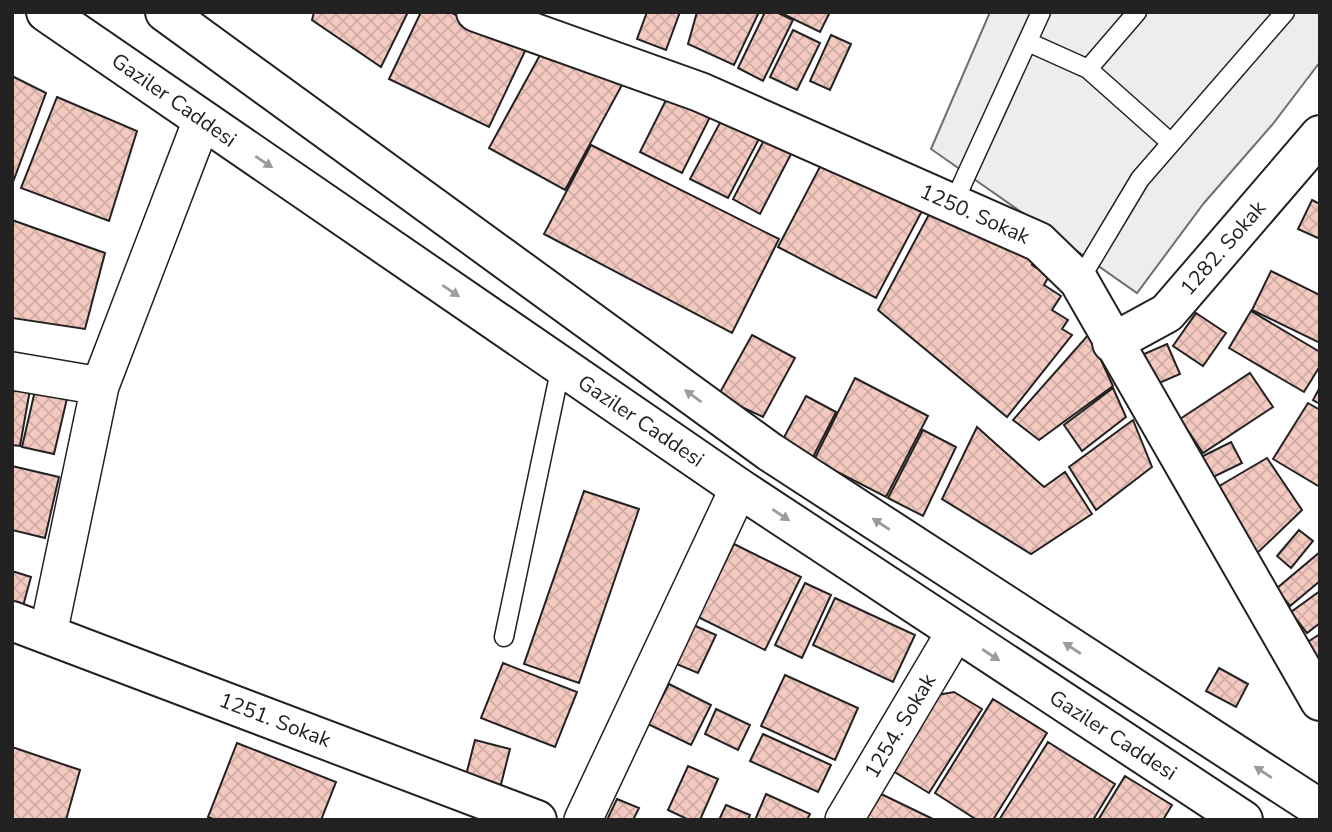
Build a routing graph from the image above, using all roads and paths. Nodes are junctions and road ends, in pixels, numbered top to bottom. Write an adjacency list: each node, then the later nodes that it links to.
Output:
1 (46, 12): 10 (main road, Gaziler Caddesi)
2 (165, 12): 25 (main road, one-way to 2)
3 (477, 12): 7 (main road, 1250. Sokak)
4 (1041, 12): 8 (lane)
5 (1137, 12): 9 (lane)
6 (1285, 12): 12 (lane)
7 (531, 21): 13 (main road, 1250. Sokak)
8 (1028, 42): 9 (lane); 13 (lane)
9 (1088, 69): 12 (lane)
10 (202, 120): 16 (main road, Gaziler Caddesi, one-way to 16); 18 (street)
11 (1320, 135): 15 (main road, 1282. Sokak)
12 (1170, 142): 14 (lane)
13 (953, 204): 14 (main road, 1250. Sokak)
14 (1079, 281): 15 (main road, 1250. Sokak)
15 (1112, 343): 24 (main road, 1250. Sokak)
16 (561, 366): 19 (main road, Gaziler Caddesi); 23 (lane)
17 (12, 372): 18 (street)
18 (100, 386): 22 (street)
19 (739, 488): 21 (main road, Gaziler Caddesi, one-way to 21); 27 (street)
20 (12, 621): 22 (main road, 1251. Sokak)
21 (956, 631): 28 (street, 1254. Sokak); 29 (main road, Gaziler Caddesi, one-way to 29)
22 (48, 634): 26 (main road, 1251. Sokak)
23 (503, 636)
24 (1320, 701)
25 (1320, 809)
26 (537, 820)
27 (583, 820)
28 (844, 820)
29 (1242, 820)

